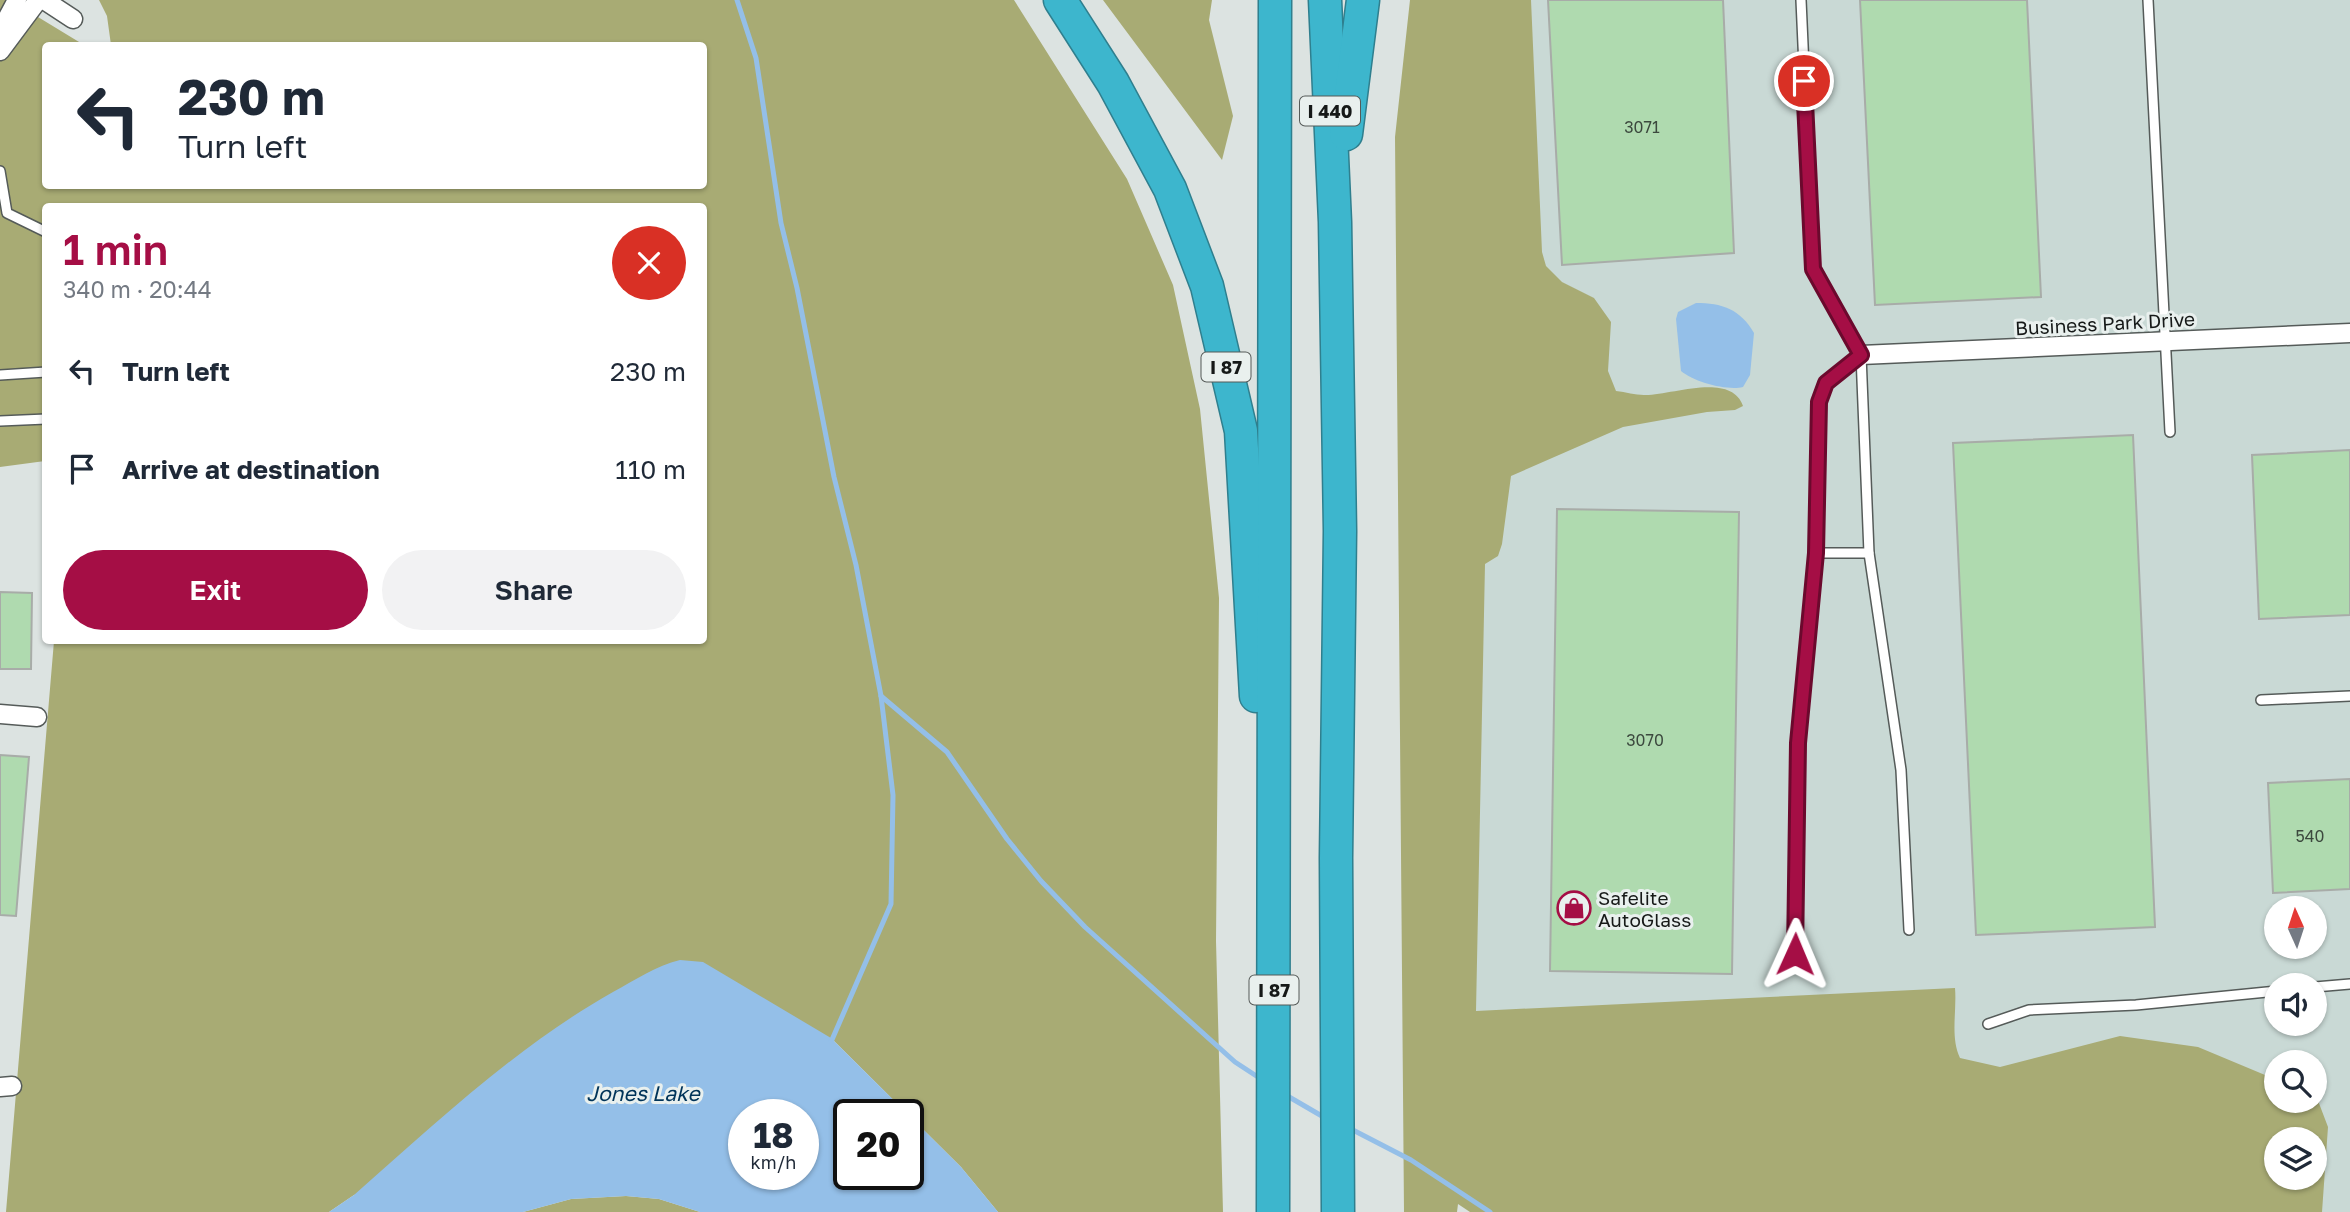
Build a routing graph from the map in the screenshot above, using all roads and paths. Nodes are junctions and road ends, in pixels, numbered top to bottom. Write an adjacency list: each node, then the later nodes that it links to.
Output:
1 (17, 0): 11 (street)
2 (38, 0): 12 (street)
3 (44, 0): 10 (street)
4 (1060, 0): 30 (highway, I 87)
5 (1275, 0): 30 (highway, I 440)
6 (1325, 0): 14 (highway, I 440)
7 (1363, 0): 14 (highway)
8 (1801, 0): 18 (lane)
9 (2148, 0): 17 (lane)
10 (73, 19)
11 (0, 32)
12 (0, 51)
13 (0, 171): 15 (lane)
14 (1335, 222): 38 (highway)
15 (42, 230)
16 (2350, 333): 17 (street, Business Park Drive)
17 (2165, 342): 18 (street, Business Park Drive); 23 (lane)
18 (1861, 355): 24 (lane); 25 (lane)
19 (42, 372): 20 (lane)
20 (0, 375)
21 (42, 419): 22 (lane)
22 (0, 421)
23 (2170, 432)
24 (1816, 553): 25 (lane); 32 (lane)
25 (1869, 553): 31 (lane)
26 (2350, 695): 27 (lane)
27 (2261, 700)
28 (0, 714): 29 (street)
29 (37, 717)
30 (1274, 768): 37 (highway, I 87)
31 (1909, 930)
32 (1795, 954)
33 (2350, 984): 34 (lane)
34 (2327, 986)
35 (2264, 992): 36 (lane)
36 (1988, 1024)
37 (1273, 1212)
38 (1338, 1212)

